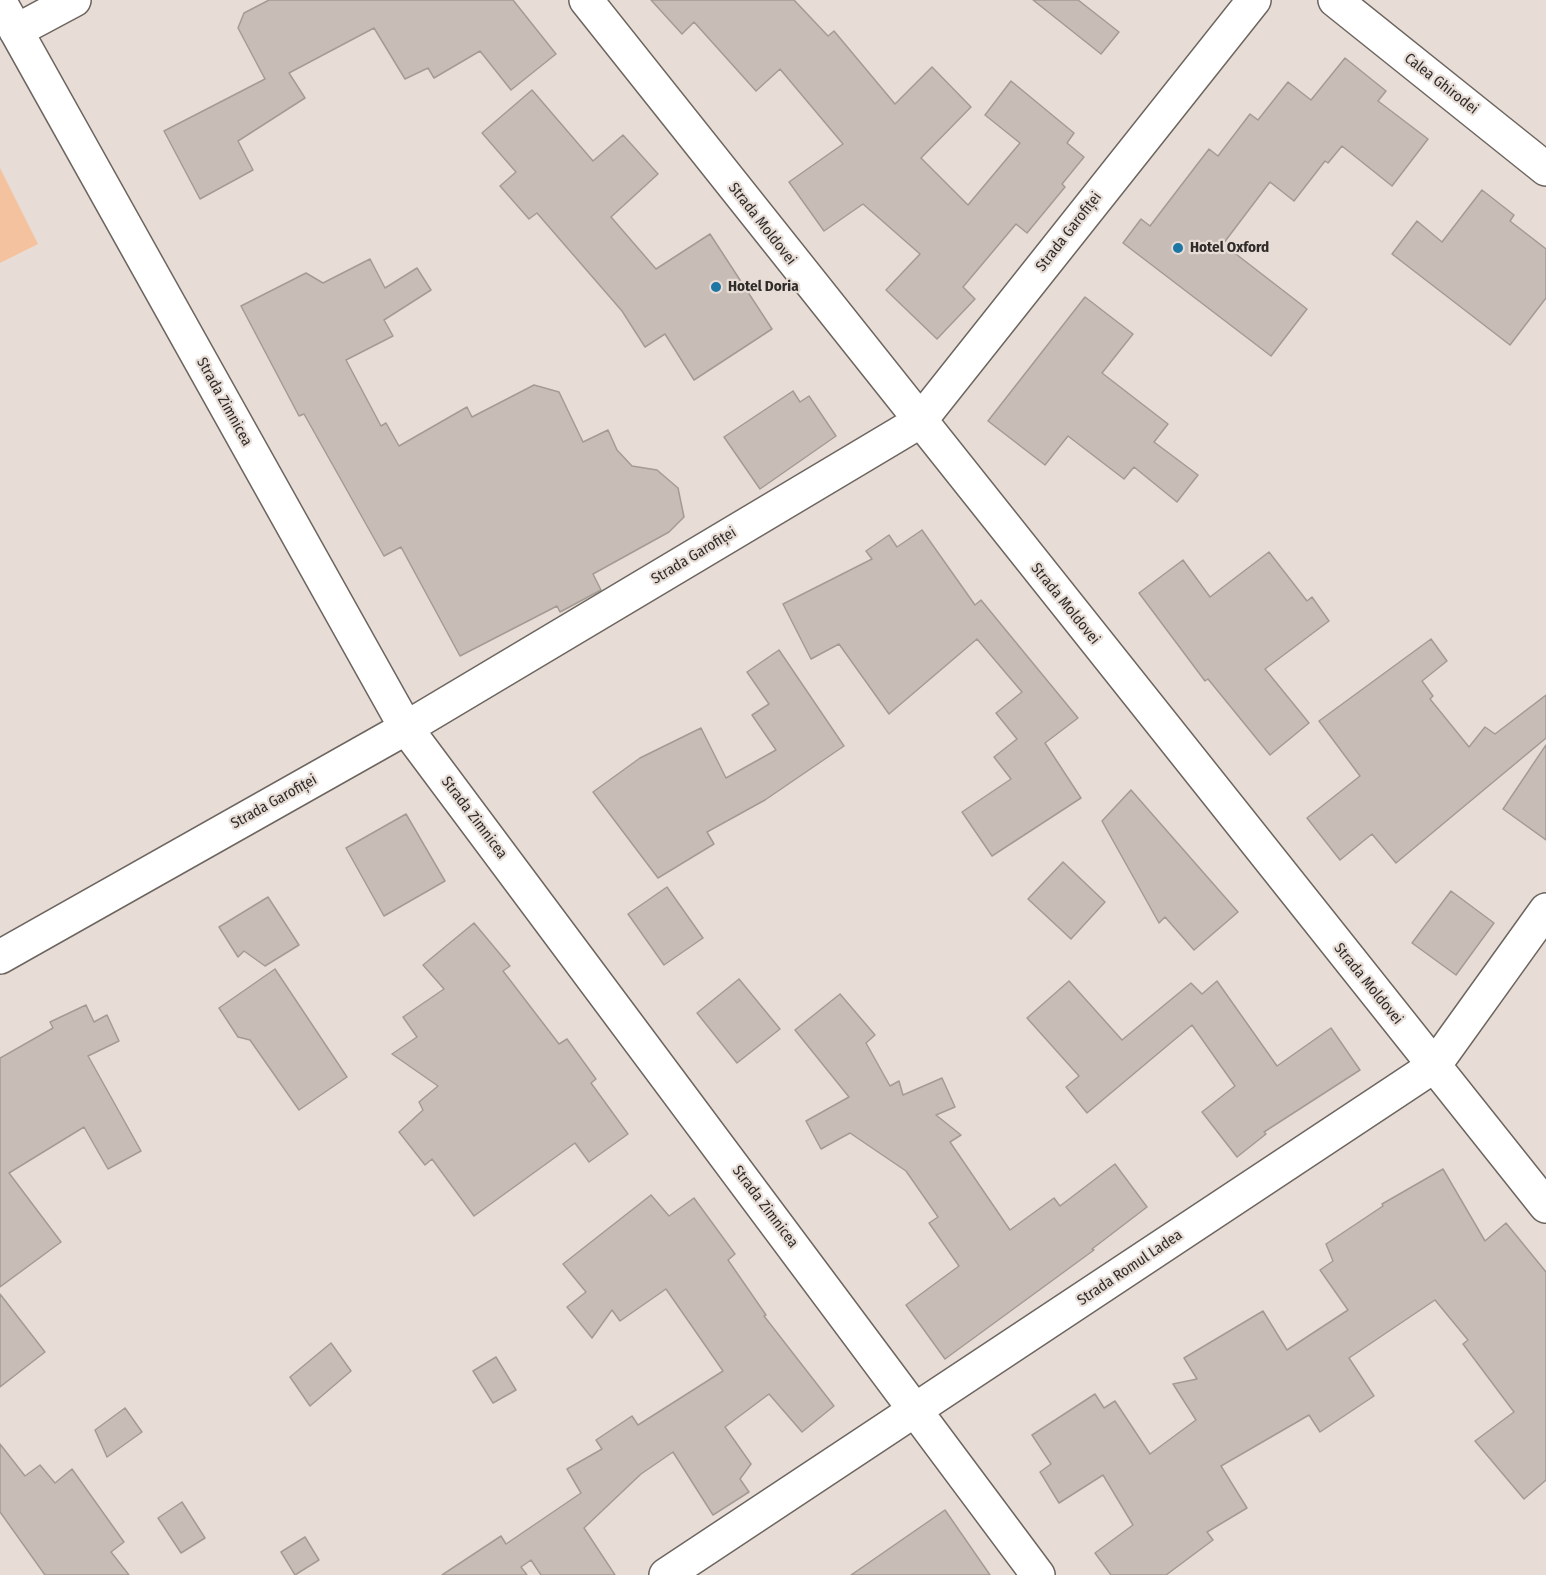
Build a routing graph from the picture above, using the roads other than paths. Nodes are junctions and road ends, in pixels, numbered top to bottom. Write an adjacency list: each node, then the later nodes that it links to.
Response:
1 (74, 0): 6 (street)
2 (586, 0): 8 (street, Strada Moldovei)
3 (1254, 0): 8 (street, Strada Garofiței)
4 (1335, 0): 7 (street, Calea Ghirodei)
5 (0, 2): 6 (street, Strada Zimnicea)
6 (16, 31): 9 (street, Strada Zimnicea)
7 (1546, 169)
8 (919, 422): 9 (street, Strada Garofiței); 12 (street, Strada Moldovei)
9 (406, 728): 11 (street, Strada Garofiței); 14 (street, Strada Zimnicea)
10 (1546, 910): 12 (street, Strada Romul Ladea)
11 (0, 957)
12 (1434, 1066): 13 (street, Strada Moldovei); 14 (street, Strada Romul Ladea)
13 (1546, 1206)
14 (917, 1410): 15 (street, Strada Romul Ladea); 16 (street, Strada Zimnicea)
15 (666, 1575)
16 (1038, 1575)

